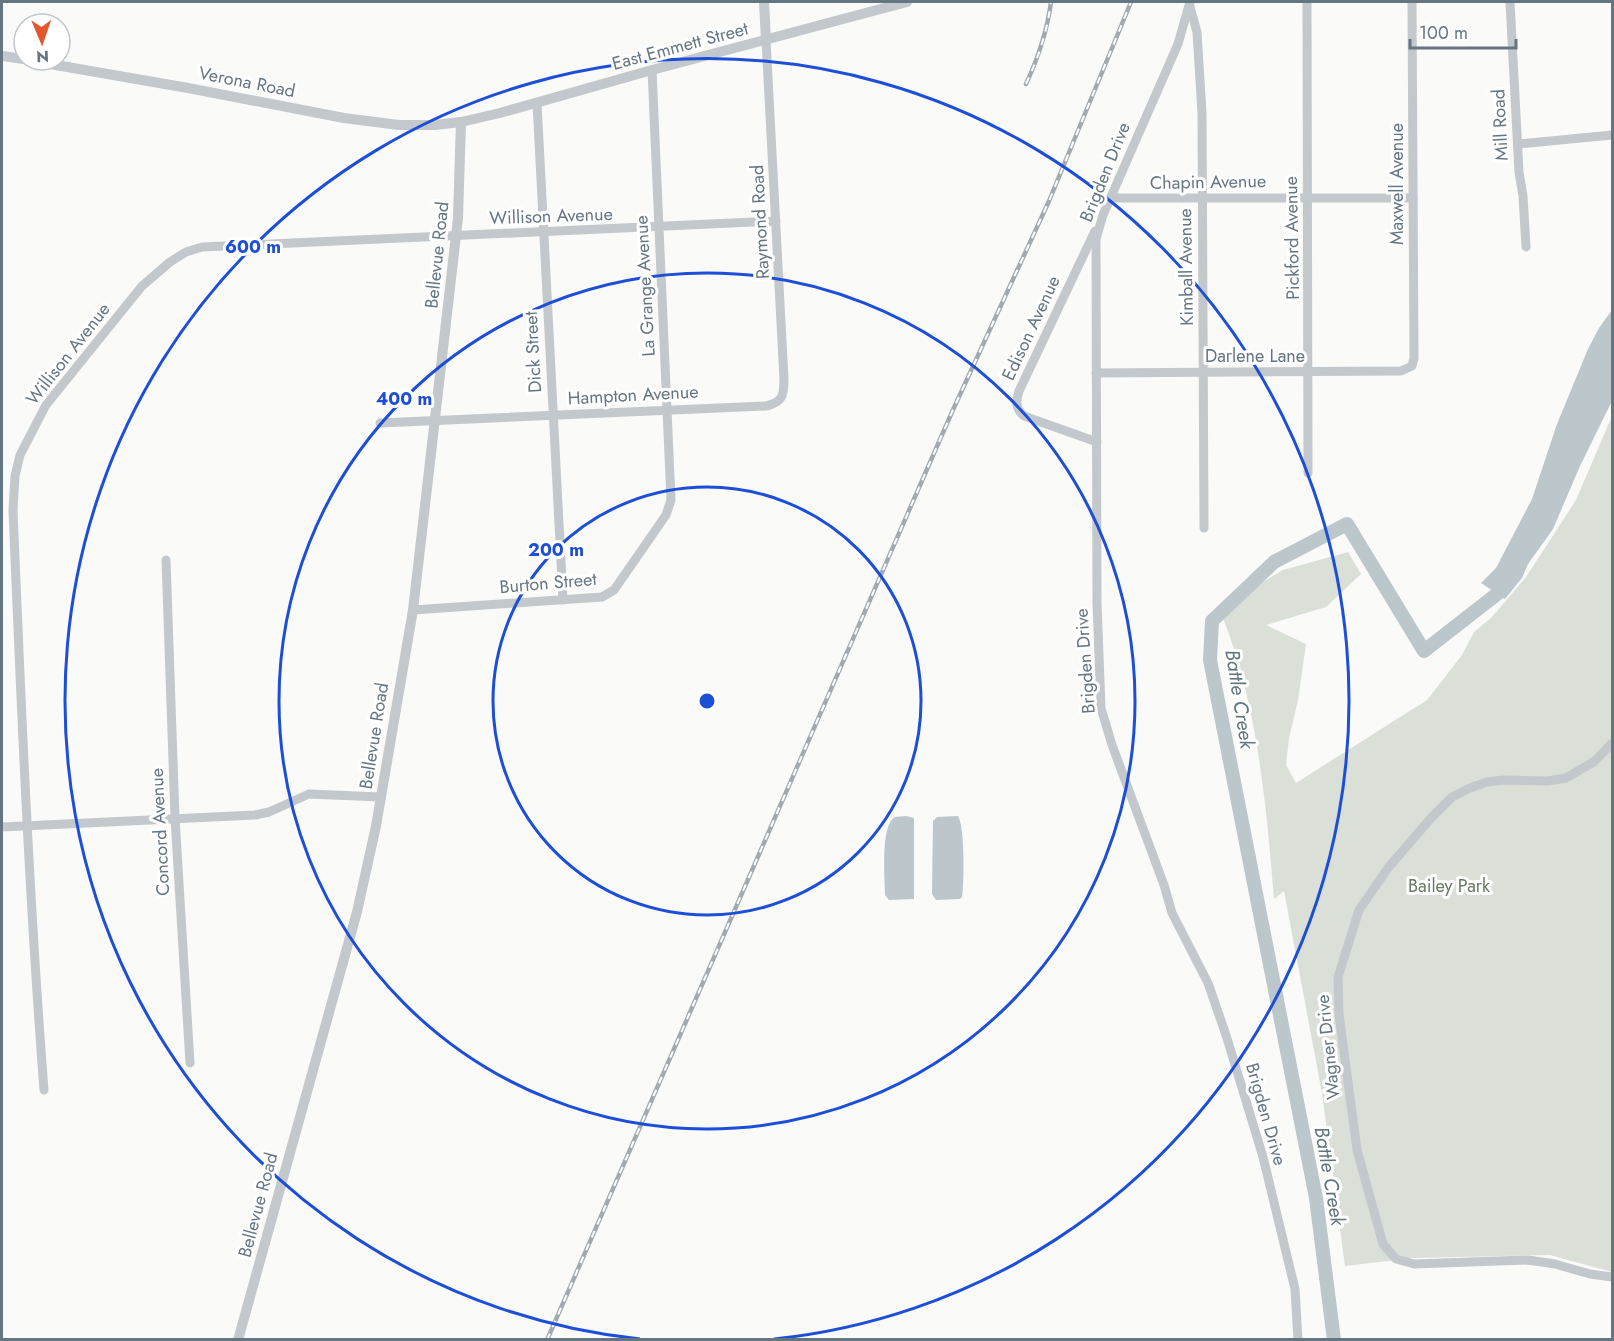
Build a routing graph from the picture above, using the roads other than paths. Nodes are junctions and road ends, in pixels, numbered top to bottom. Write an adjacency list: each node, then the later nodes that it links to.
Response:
1 (764, 2): 7 (street)
2 (907, 2): 7 (street, East Emmett Street)
3 (1307, 2): 14 (street, Pickford Avenue)
4 (1412, 2): 16 (street, Maxwell Avenue)
5 (1510, 2): 13 (street, Mill Road)
6 (1190, 4): 15 (street, Brigden Drive); 17 (street, Kimball Avenue)
7 (766, 40): 9 (street, East Emmett Street); 19 (street, Raymond Road)
8 (72, 68): 11 (street, Verona Road)
9 (652, 70): 10 (street, East Emmett Street); 20 (street, La Grange Avenue)
10 (537, 103): 11 (street, East Emmett Street); 21 (street, Dick Street)
11 (461, 122): 22 (street, Bellevue Road)
12 (1612, 135): 13 (street)
13 (1518, 144): 23 (street, Mill Road)
14 (1308, 197): 16 (street, Chapin Avenue); 17 (street, Chapin Avenue); 25 (street, Pickford Avenue)
15 (1110, 198): 17 (street, Chapin Avenue); 18 (street, Brigden Drive)
16 (1413, 198): 24 (street, Maxwell Avenue)
17 (1202, 200): 27 (street, Kimball Avenue)
18 (1103, 215): 26 (street, Brigden Drive); 33 (street, Edison Avenue)
19 (776, 221): 20 (street, Willison Avenue); 28 (street, Raymond Road)
20 (659, 227): 21 (street, Willison Avenue); 29 (street, La Grange Avenue)
21 (543, 232): 22 (street, Willison Avenue); 30 (street, Dick Street)
22 (455, 236): 31 (street, Bellevue Road); 43 (street, Willison Avenue)
23 (1526, 247)
24 (1412, 366): 25 (street, Darlene Lane)
25 (1309, 372): 27 (street, Darlene Lane); 34 (street, Pickford Avenue)
26 (1096, 373): 27 (street, Darlene Lane); 33 (street, Brigden Drive)
27 (1203, 373): 36 (street, Kimball Avenue)
28 (779, 401): 29 (street, Hampton Avenue)
29 (668, 410): 30 (street, Hampton Avenue); 35 (street, La Grange Avenue)
30 (553, 415): 31 (street, Hampton Avenue); 38 (street, Dick Street)
31 (435, 420): 32 (street, Hampton Avenue); 39 (street, Bellevue Road)
32 (380, 423)
33 (1097, 442): 49 (street, Brigden Drive)
34 (1308, 474)
35 (671, 500): 38 (street, Burton Street)
36 (1204, 528)
37 (166, 560): 42 (street, Concord Avenue)
38 (563, 600): 39 (street, Burton Street)
39 (413, 610): 41 (street, Bellevue Road)
40 (1612, 742): 47 (street, Wagner Drive)
41 (380, 797): 42 (street); 48 (street, Bellevue Road)
42 (175, 818): 43 (street); 45 (street, Concord Avenue)
43 (27, 826): 44 (street); 46 (street, Willison Avenue)
44 (2, 827)
45 (190, 1062)
46 (44, 1090)
47 (1612, 1277)
48 (238, 1340)
49 (1298, 1340)

